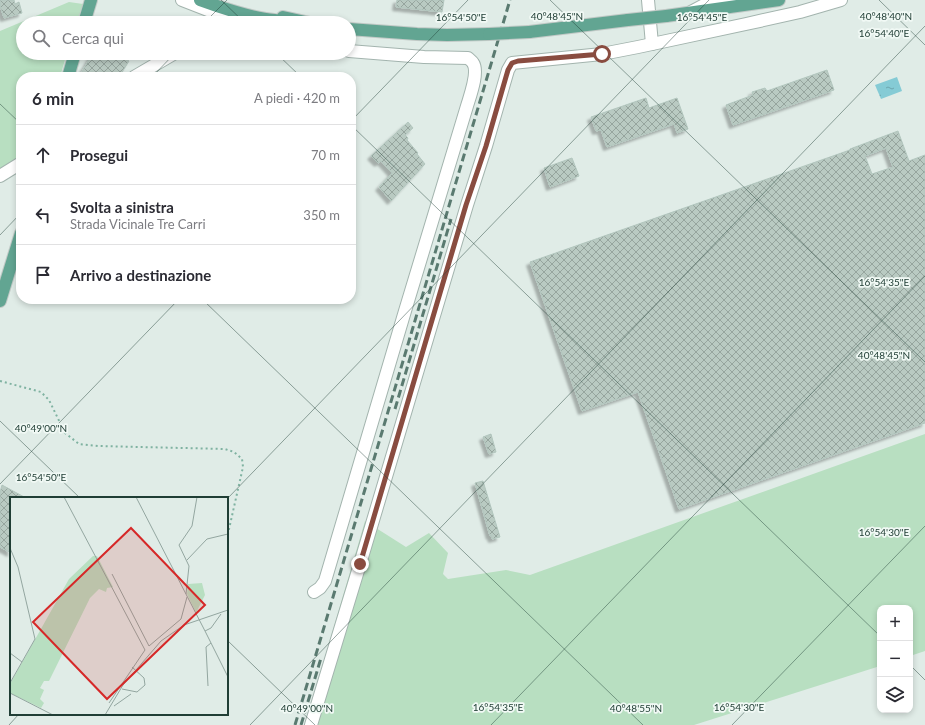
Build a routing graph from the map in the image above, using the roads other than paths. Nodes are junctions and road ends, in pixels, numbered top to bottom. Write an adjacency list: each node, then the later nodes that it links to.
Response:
1 (92, 0): 10 (main road)
2 (182, 0): 11 (street)
3 (200, 0): 12 (main road)
4 (226, 0): 13 (main road)
5 (648, 0): 15 (street)
6 (732, 0): 9 (street)
7 (779, 0): 9 (main road)
8 (841, 0): 15 (street)
9 (690, 13): 14 (main road, bridge)
10 (86, 16)
11 (223, 16)
12 (254, 16)
13 (280, 16)
14 (356, 30)
15 (652, 44): 26 (street)
16 (356, 52): 25 (street)
17 (74, 60): 19 (main road)
18 (163, 60): 20 (street)
19 (70, 72)
20 (143, 72)
21 (16, 165): 22 (street)
22 (0, 176)
23 (16, 249): 24 (main road)
24 (0, 301)
25 (314, 592)
26 (311, 725)

